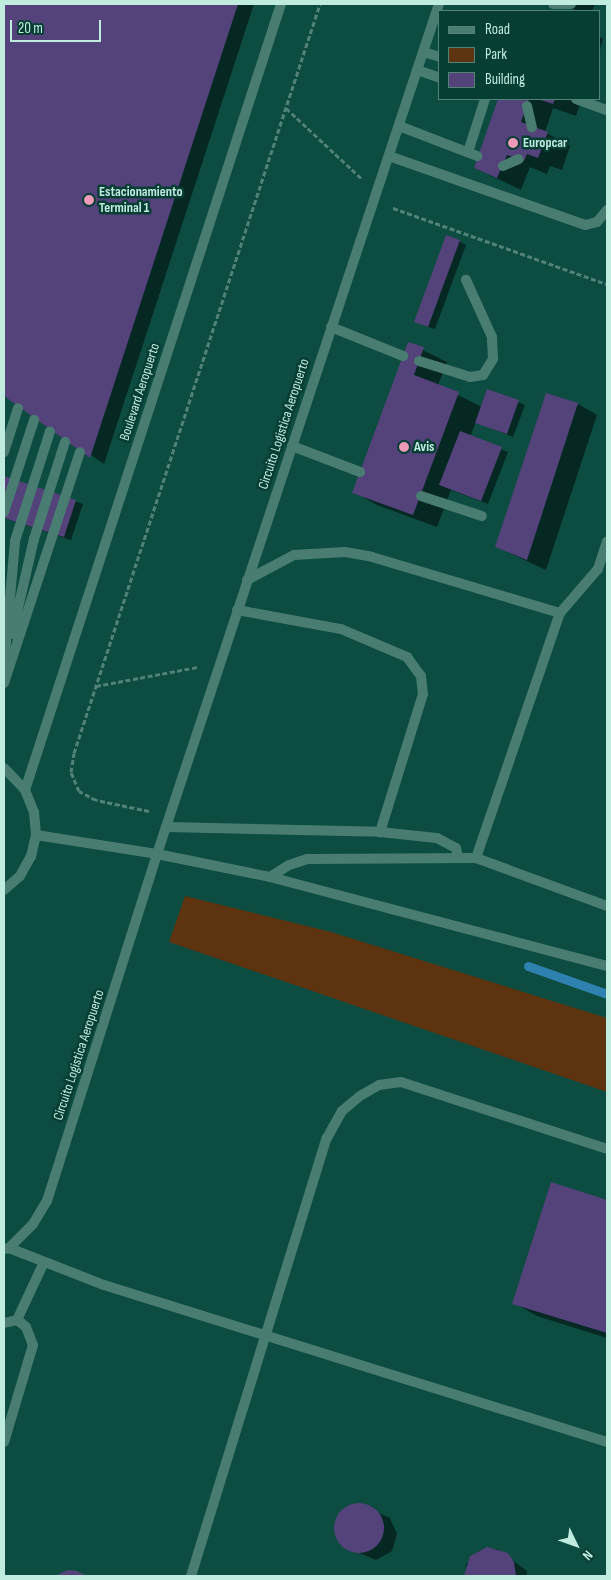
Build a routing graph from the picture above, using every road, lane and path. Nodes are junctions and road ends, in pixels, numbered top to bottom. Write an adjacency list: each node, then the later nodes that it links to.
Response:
1 (281, 4): 50 (street, Boulevard Aeropuerto)
2 (320, 4): 13 (path)
3 (439, 4): 6 (street, Circuito Logistica Aeropuerto)
4 (553, 4): 5 (street)
5 (571, 4)
6 (423, 52): 7 (street); 8 (street, Circuito Logistica Aeropuerto)
7 (438, 56)
8 (417, 70): 9 (street); 15 (street, Circuito Logistica Aeropuerto)
9 (438, 77)
10 (485, 100): 15 (street)
11 (579, 100): 14 (street)
12 (526, 106): 16 (street)
13 (286, 108): 20 (path); 46 (path)
14 (607, 110)
15 (399, 126): 17 (street, Circuito Logistica Aeropuerto)
16 (532, 127)
17 (389, 156): 21 (street); 23 (street, Circuito Logistica Aeropuerto)
18 (519, 159): 19 (street)
19 (503, 166)
20 (365, 182)
21 (607, 210)
22 (466, 280): 25 (street)
23 (332, 327): 24 (street); 30 (street, Circuito Logistica Aeropuerto)
24 (403, 356)
25 (419, 361)
26 (18, 408): 31 (street)
27 (34, 420): 35 (street)
28 (50, 431): 42 (street)
29 (65, 442): 44 (street)
30 (292, 446): 33 (street); 39 (street, Circuito Logistica Aeropuerto)
31 (4, 452)
32 (80, 452): 45 (street)
33 (360, 472)
34 (421, 496): 36 (street)
35 (4, 512)
36 (482, 516)
37 (607, 541): 38 (street)
38 (603, 571): 41 (street)
39 (247, 580): 40 (street, Circuito Logistica Aeropuerto); 41 (street)
40 (237, 610): 52 (street, Circuito Logistica Aeropuerto); 53 (street)
41 (560, 614): 57 (street)
42 (4, 665)
43 (206, 665): 46 (path)
44 (4, 670)
45 (4, 683)
46 (96, 686): 51 (path)
47 (4, 764): 49 (street)
48 (4, 768): 49 (street)
49 (14, 776): 50 (street)
50 (25, 790): 54 (street)
51 (158, 813)
52 (166, 827): 53 (street); 55 (street, Circuito Logistica Aeropuerto)
53 (380, 832): 56 (street)
54 (36, 835): 55 (street); 59 (street)
55 (157, 854): 58 (street); 63 (street, Circuito Logistica Aeropuerto)
56 (458, 857): 57 (street); 58 (street)
57 (476, 858): 60 (street)
58 (270, 877): 61 (street)
59 (4, 890)
60 (607, 906)
61 (607, 966)
62 (607, 1148): 67 (street)
63 (6, 1249): 64 (street)
64 (44, 1262): 65 (street); 67 (street)
65 (17, 1320): 66 (street); 68 (street)
66 (4, 1323)
67 (266, 1336): 69 (street); 70 (street)
68 (4, 1442)
69 (607, 1442)
70 (191, 1576)

